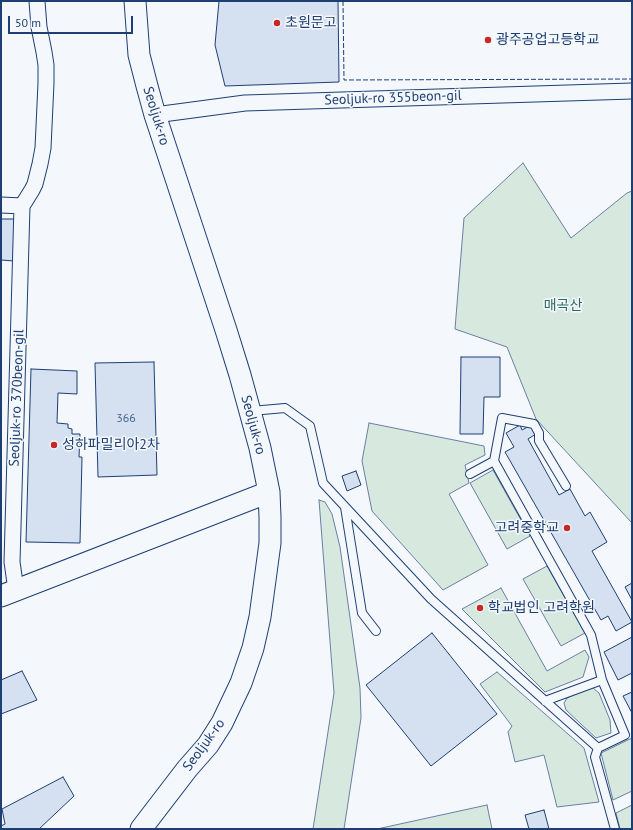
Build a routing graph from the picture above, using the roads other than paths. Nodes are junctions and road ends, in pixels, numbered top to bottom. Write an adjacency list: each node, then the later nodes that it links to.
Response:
1 (37, 1): 6 (street)
2 (135, 1): 4 (main road, Seoljuk-ro)
3 (632, 91): 4 (street, Seoljuk-ro 355beon-gil)
4 (155, 115): 7 (main road, Seoljuk-ro)
5 (1, 205): 6 (street)
6 (22, 206): 13 (street, Seoljuk-ro 370beon-gil)
7 (250, 411): 11 (main road, Seoljuk-ro); 12 (lane)
8 (494, 461): 9 (lane); 10 (lane); 15 (lane)
9 (470, 474)
10 (566, 486)
11 (269, 492): 13 (main road, Seoljuk-ro 370beon-gil); 18 (main road, Seoljuk-ro)
12 (345, 507): 14 (lane); 16 (lane)
13 (8, 593)
14 (376, 631)
15 (602, 680): 16 (lane); 17 (lane)
16 (545, 701): 17 (lane)
17 (598, 748): 19 (lane)
18 (141, 829)
19 (615, 829)

